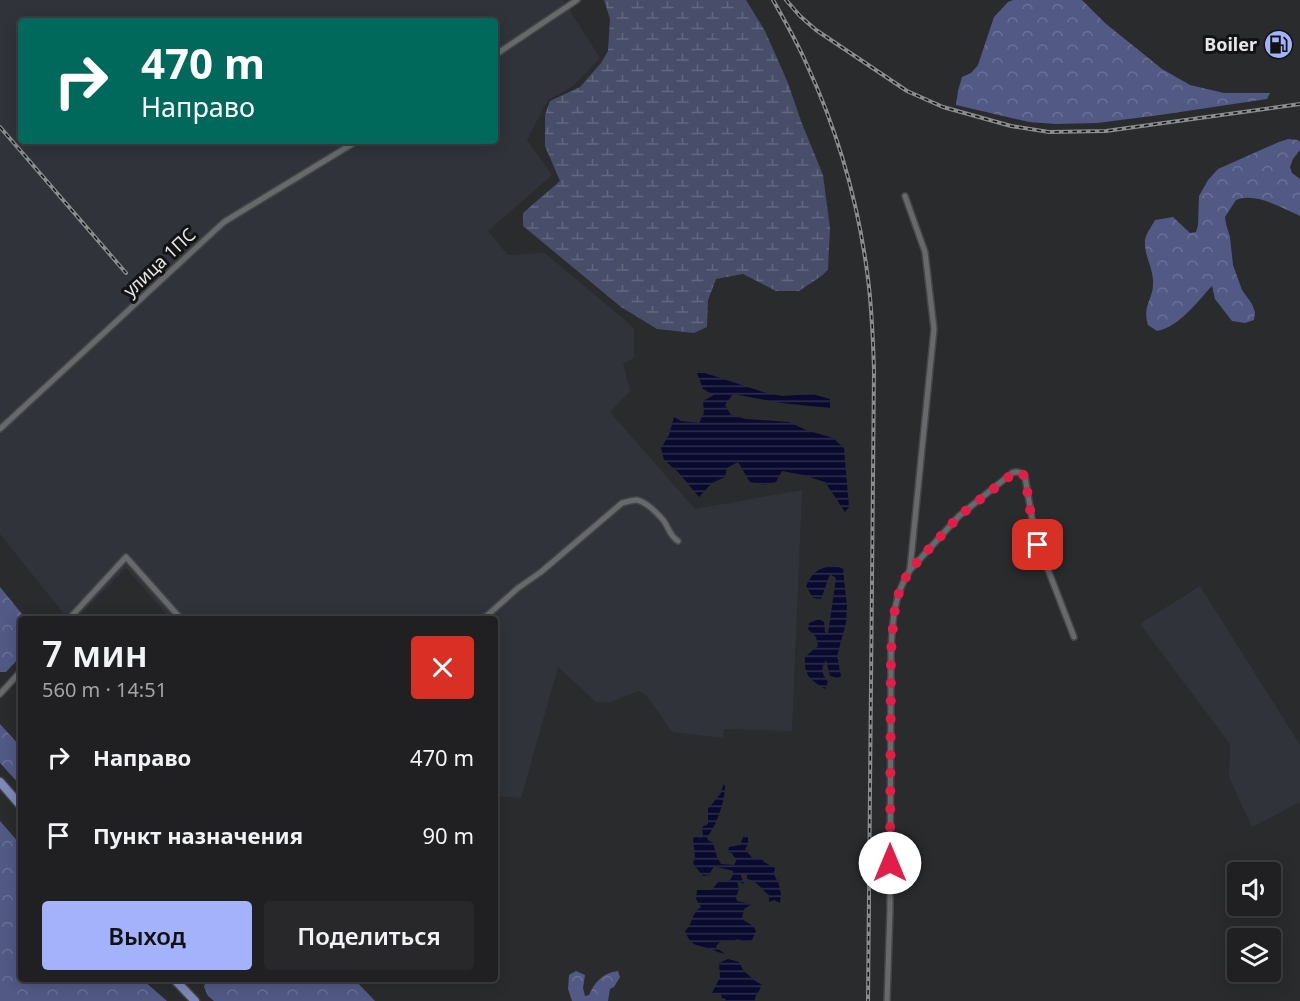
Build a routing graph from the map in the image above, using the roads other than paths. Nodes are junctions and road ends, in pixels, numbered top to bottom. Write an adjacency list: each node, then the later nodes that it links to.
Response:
1 (577, 0): 2 (street)
2 (498, 53)
3 (352, 144): 5 (street, улица 1ПС)
4 (905, 196): 7 (street)
5 (0, 429)
6 (678, 542): 10 (street)
7 (910, 570): 11 (street); 18 (street)
8 (72, 616): 9 (street)
9 (179, 616)
10 (486, 616)
11 (1074, 637)
12 (18, 674): 13 (street)
13 (0, 694)
14 (0, 782): 15 (main road)
15 (18, 803)
16 (177, 982): 17 (main road)
17 (195, 1001)
18 (887, 1001)

